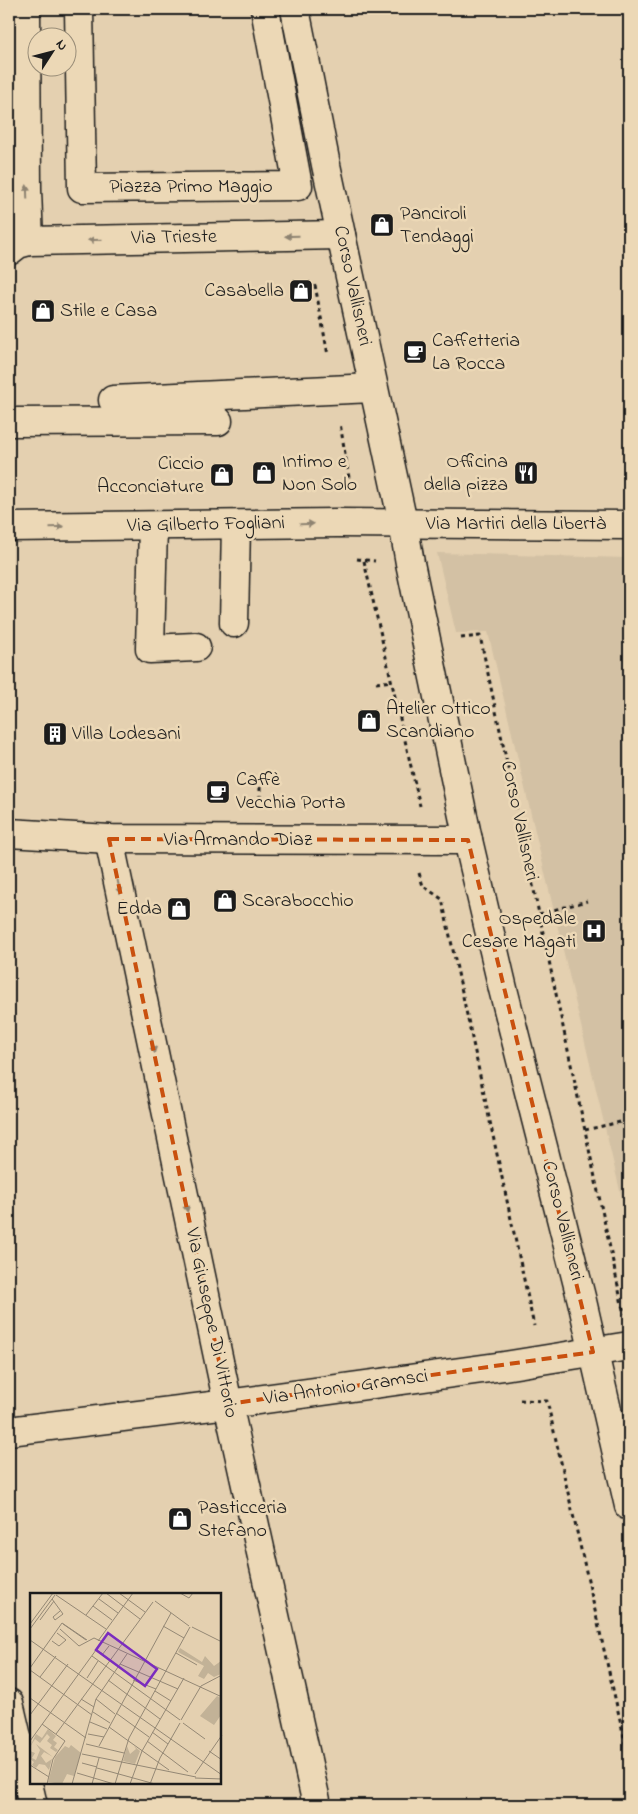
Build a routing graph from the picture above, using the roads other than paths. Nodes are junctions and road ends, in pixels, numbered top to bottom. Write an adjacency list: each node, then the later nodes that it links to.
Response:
1 (26, 9): 6 (street, one-way to 1)
2 (79, 9): 3 (street, Piazza Primo Maggio)
3 (265, 9)
4 (295, 9): 5 (street, Corso Vallisneri)
5 (341, 235): 6 (street, Via Trieste, one-way to 6); 7 (street, Corso Vallisneri)
6 (16, 248)
7 (373, 388): 8 (street); 11 (street, Corso Vallisneri)
8 (113, 400)
9 (9, 422): 10 (street)
10 (218, 422)
11 (403, 523): 12 (street, Via Gilberto Fogliani, one-way to 11); 13 (street, Via Martiri della Libertà); 20 (street, Corso Vallisneri)
12 (236, 525): 14 (street, Via Gilberto Fogliani); 16 (street)
13 (629, 525)
14 (153, 526): 15 (street, Via Gilberto Fogliani, one-way to 14); 17 (street)
15 (9, 527)
16 (234, 623)
17 (196, 648)
18 (9, 833): 19 (street, Via Armando Diaz)
19 (109, 839): 20 (street, Via Armando Diaz); 23 (street, Via Giuseppe Di Vittorio, one-way to 23)
20 (468, 840): 22 (street, Corso Vallisneri)
21 (628, 1335): 22 (street, Via Antonio Gramsci)
22 (593, 1352): 23 (street, Via Antonio Gramsci); 25 (street, Corso Vallisneri)
23 (228, 1404): 24 (street, Via Antonio Gramsci); 28 (street, Via Giuseppe Di Vittorio)
24 (9, 1431)
25 (629, 1506)
26 (9, 1703): 27 (street)
27 (33, 1805)
28 (317, 1805)

